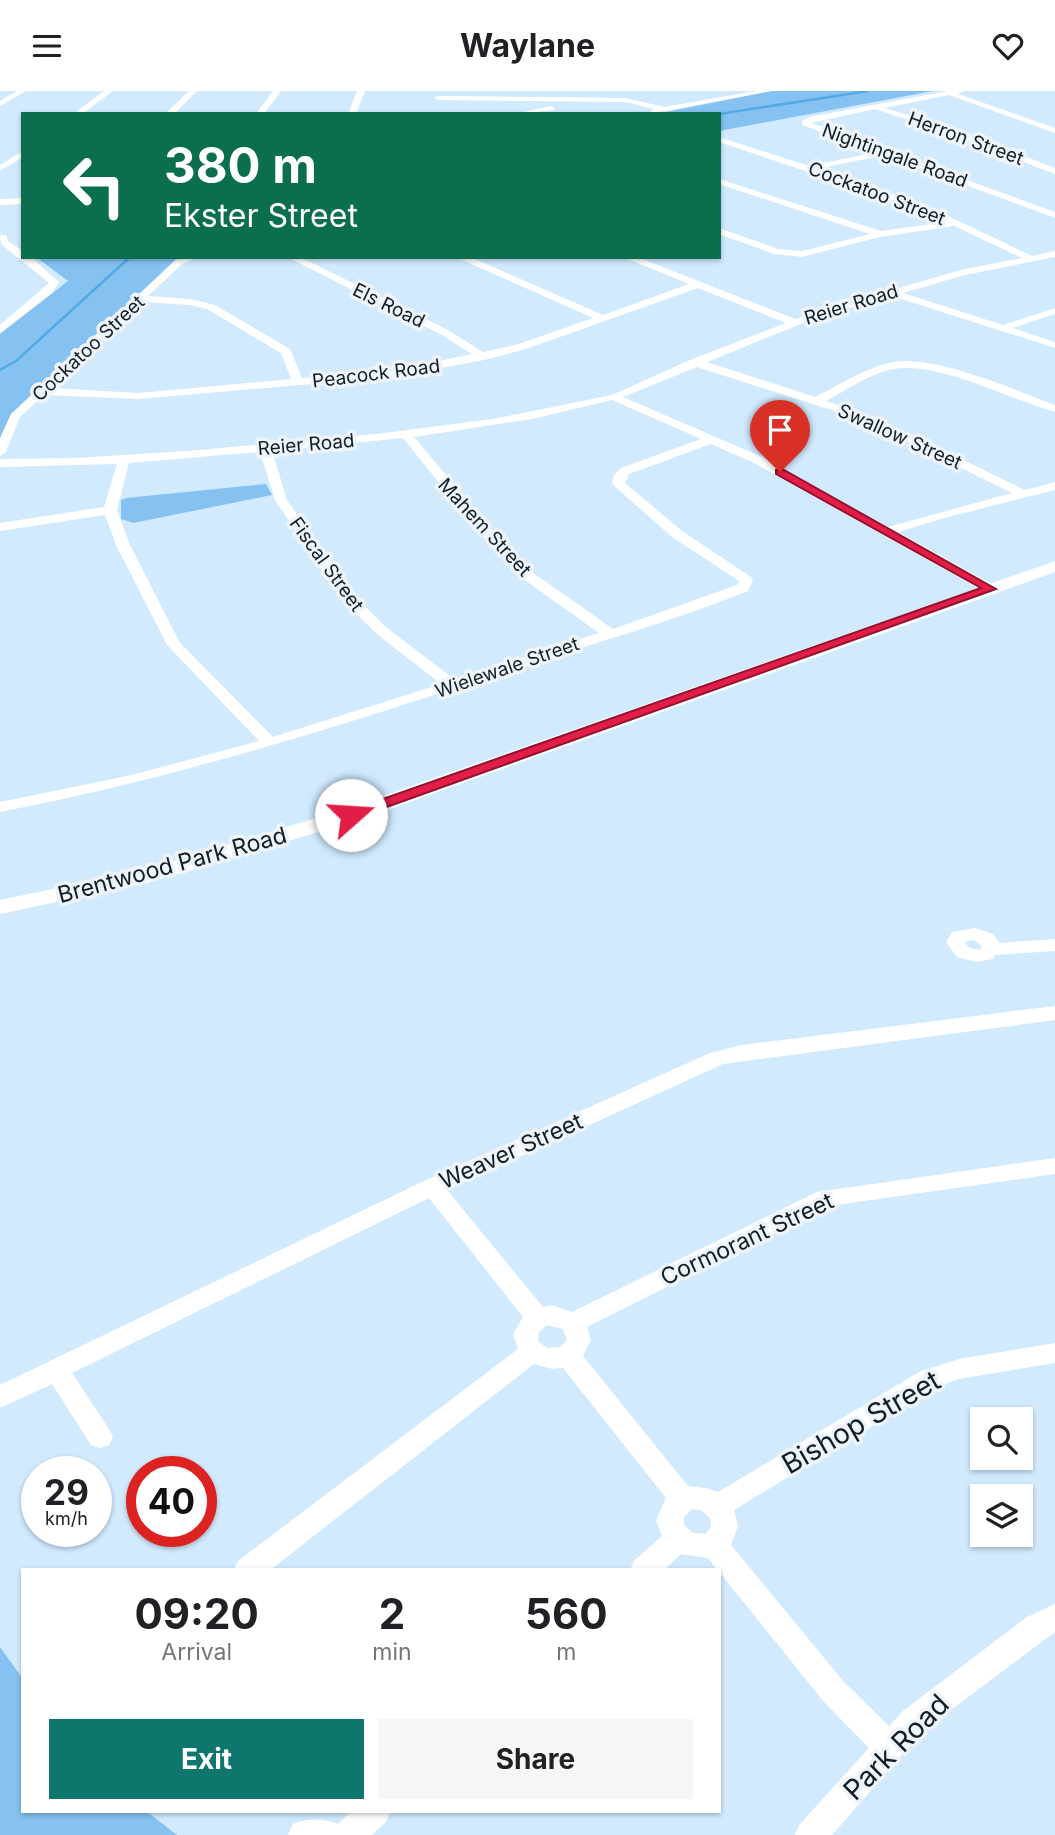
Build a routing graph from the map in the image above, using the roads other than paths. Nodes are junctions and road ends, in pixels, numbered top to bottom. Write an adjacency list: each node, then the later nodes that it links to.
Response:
1 (0, 91): 8 (street)
2 (108, 91): 17 (street)
3 (193, 91): 18 (street)
4 (277, 91): 19 (street)
5 (361, 91): 20 (street)
6 (768, 91): 15 (street)
7 (960, 91): 9 (street, Nightingale Road)
8 (21, 92): 12 (street)
9 (950, 93): 14 (street, Nightingale Road); 22 (street)
10 (437, 98): 11 (street)
11 (566, 102): 13 (street); 15 (street); 16 (street)
12 (0, 104)
13 (589, 104)
14 (876, 107): 24 (street, Nightingale Road); 28 (street, Herron Street)
15 (664, 109): 21 (street)
16 (523, 110)
17 (80, 112)
18 (171, 112)
19 (261, 112)
20 (353, 112)
21 (649, 112)
22 (1055, 131)
23 (721, 140): 26 (street, Cockatoo Street)
24 (891, 152): 26 (street); 33 (street, Nightingale Road)
25 (21, 154): 27 (street)
26 (810, 168): 35 (street, Cockatoo Street)
27 (0, 169)
28 (1055, 171)
29 (721, 182): 37 (street)
30 (21, 201): 31 (street)
31 (0, 202)
32 (1055, 208): 33 (street)
33 (1044, 210): 34 (street, Nightingale Road)
34 (1055, 215)
35 (955, 223): 37 (street); 42 (street, Cockatoo Street)
36 (721, 232): 37 (street)
37 (880, 234)
38 (18, 235): 39 (street)
39 (1, 237): 41 (street)
40 (1055, 254): 42 (street, Reier Road)
41 (21, 255)
42 (1030, 258): 49 (street, Reier Road)
43 (26, 259): 55 (street)
44 (186, 259): 50 (street, Cockatoo Street)
45 (296, 259): 57 (street, Els Road)
46 (466, 259): 52 (street)
47 (633, 259): 48 (street)
48 (697, 285): 52 (street, Peacock Road); 53 (street)
49 (891, 292): 53 (street, Reier Road); 54 (street)
50 (140, 299): 59 (street); 60 (street, Cockatoo Street)
51 (1055, 311): 54 (street)
52 (604, 319): 57 (street, Peacock Road)
53 (793, 322): 58 (street, Reier Road)
54 (1003, 328): 56 (street)
55 (0, 330)
56 (1055, 345)
57 (484, 357): 59 (street, Peacock Road)
58 (694, 362): 61 (street, Reier Road); 62 (street, Swallow Street)
59 (298, 383): 60 (street, Peacock Road)
60 (43, 391): 67 (street, Cockatoo Street)
61 (614, 397): 64 (street, Reier Road); 65 (street)
62 (817, 401): 63 (street); 71 (street, Swallow Street)
63 (1055, 409)
64 (406, 434): 66 (street, Reier Road); 77 (street, Mahem Street)
65 (713, 439): 74 (street); 77 (street, Wielewale Street)
66 (265, 448): 68 (street, Reier Road); 78 (street, Fiscal Street)
67 (0, 452)
68 (124, 460): 69 (street, Reier Road); 72 (street)
69 (0, 462)
70 (1055, 486): 71 (street)
71 (1022, 493): 74 (street)
72 (110, 510): 73 (street); 79 (street)
73 (0, 527)
74 (889, 531): 76 (street)
75 (1055, 566): 76 (street, Brentwood Park Road)
76 (990, 589): 81 (street, Brentwood Park Road)
77 (609, 633): 78 (street, Wielewale Street)
78 (453, 685): 79 (street, Wielewale Street)
79 (270, 743): 80 (street, Wielewale Street)
80 (0, 807)
81 (0, 907)
82 (1055, 945): 83 (street)
83 (992, 949)
84 (1055, 1013): 86 (street, Weaver Street)
85 (1055, 1166): 88 (street, Cormorant Street)
86 (432, 1187): 87 (street); 92 (street, Weaver Street)
87 (538, 1318): 88 (street); 89 (street)
88 (573, 1323): 91 (street)
89 (532, 1352): 91 (street); 99 (street)
90 (1055, 1353): 96 (street, Bishop Street)
91 (568, 1356): 95 (street)
92 (57, 1371): 93 (street, Weaver Street); 94 (street)
93 (0, 1397)
94 (100, 1437)
95 (683, 1500): 96 (street); 97 (street)
96 (718, 1506): 98 (street)
97 (678, 1539): 98 (street); 100 (street)
98 (713, 1544): 102 (street)
99 (251, 1568)
100 (646, 1568)
101 (1055, 1617): 102 (street, Park Road)
102 (889, 1747): 107 (street, Park Road)
103 (373, 1813): 106 (street)
104 (304, 1835): 105 (street)
105 (327, 1835)
106 (349, 1835)
107 (811, 1835)

